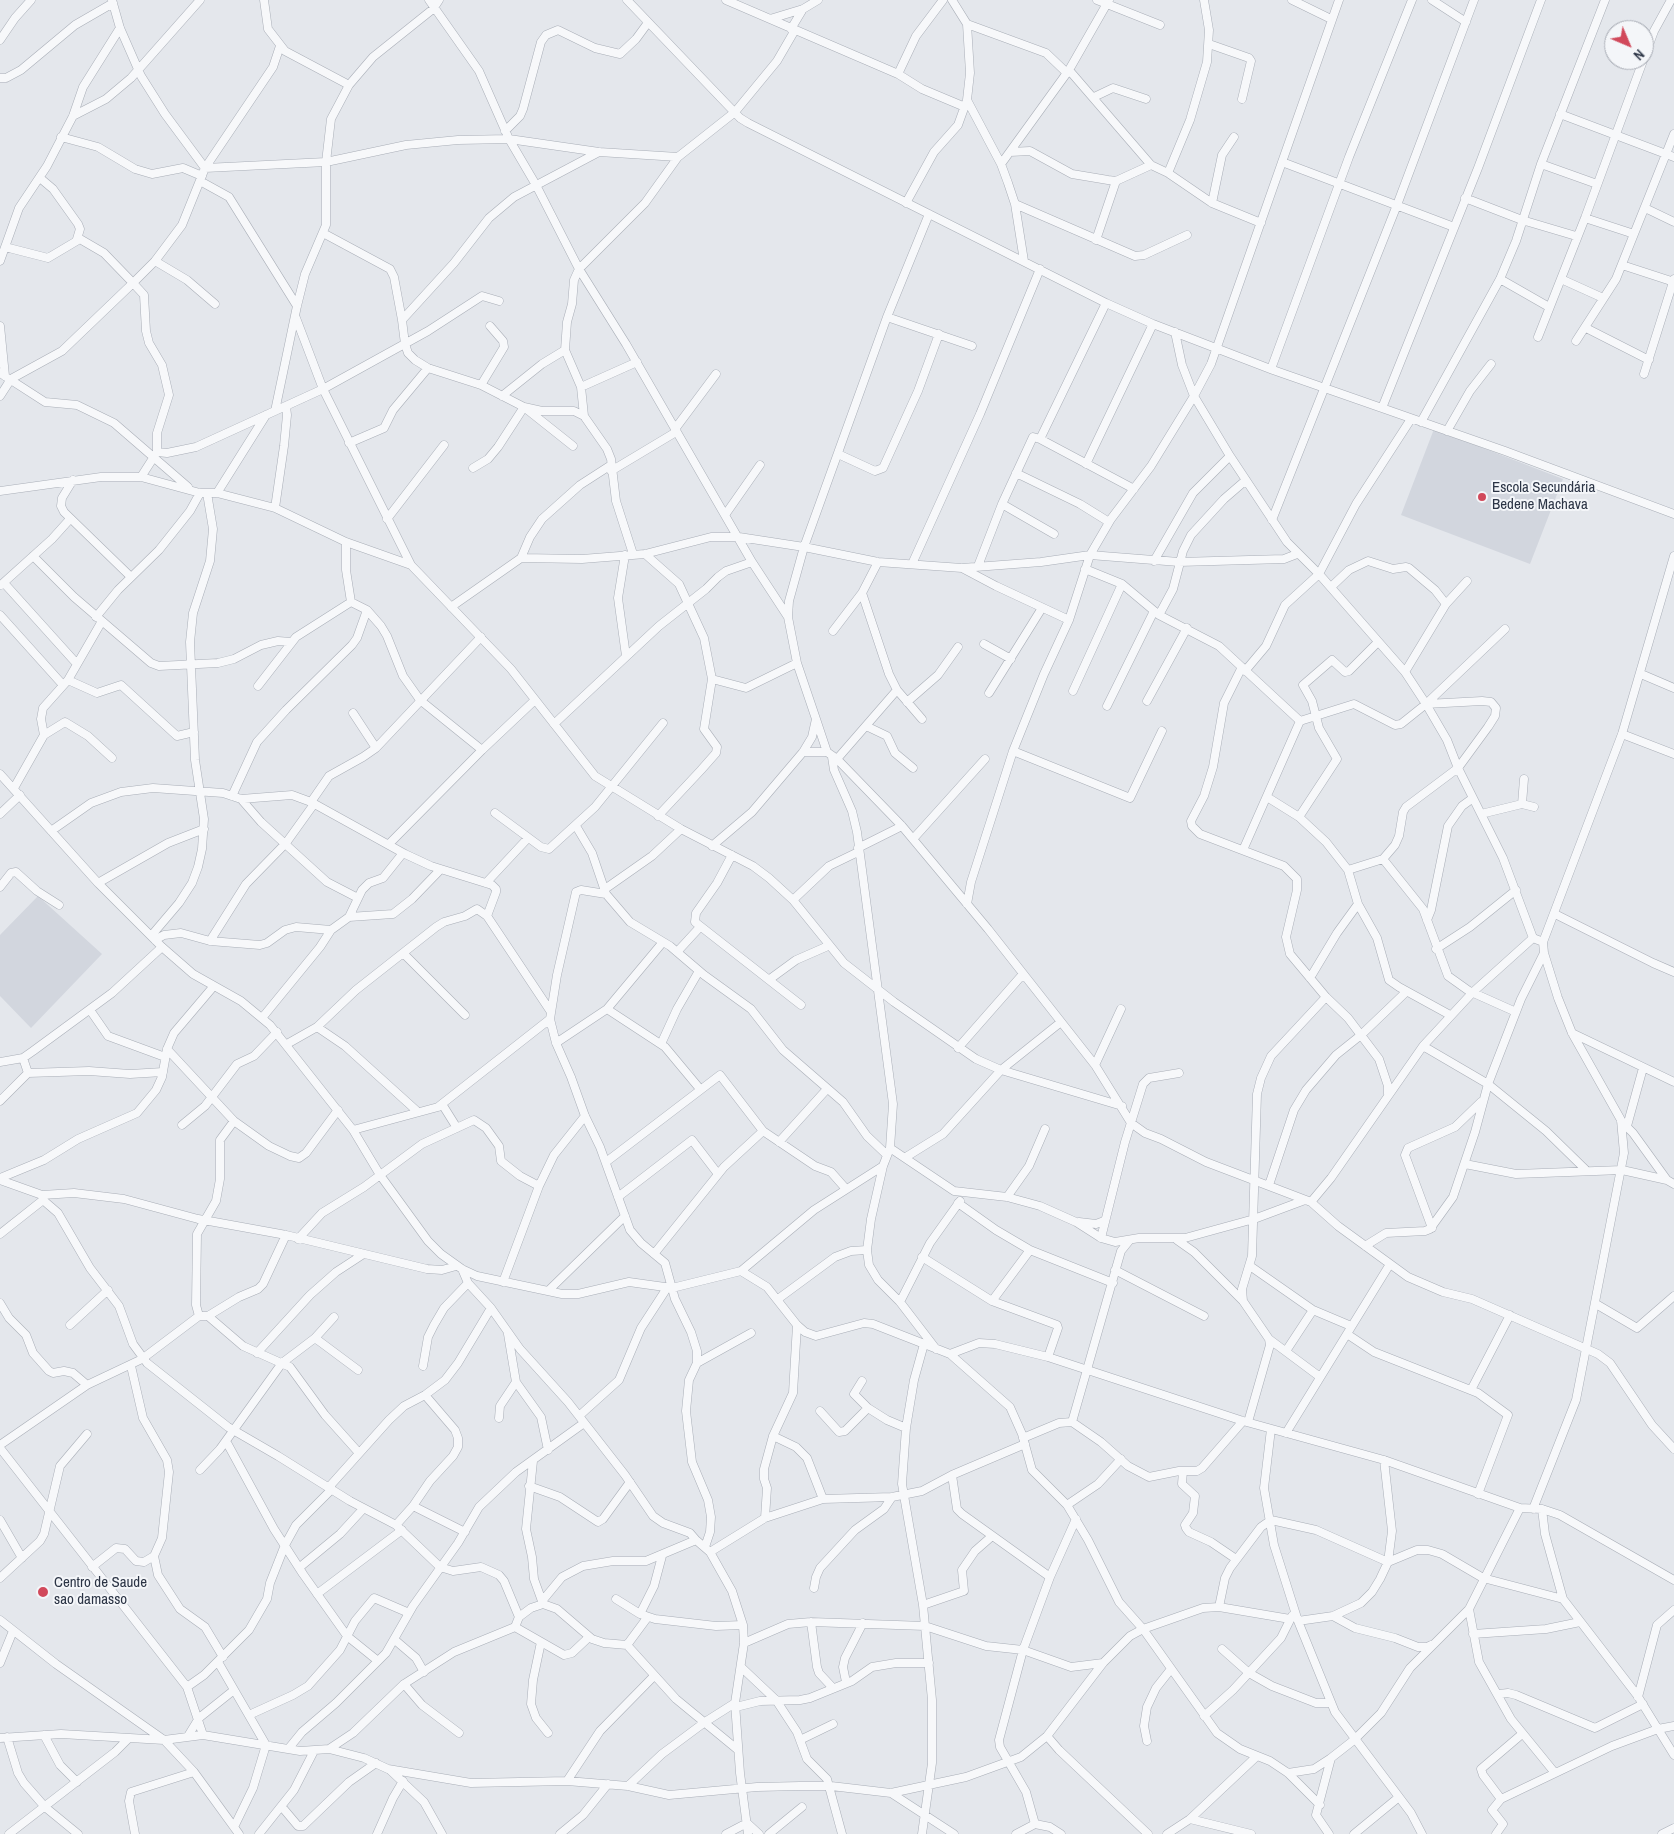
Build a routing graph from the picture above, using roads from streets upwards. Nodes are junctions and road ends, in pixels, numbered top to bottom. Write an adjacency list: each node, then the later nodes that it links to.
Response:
1 (31, 0): 33 (street)
2 (200, 0): 36 (street)
3 (264, 0): 35 (street)
4 (428, 0): 23 (street)
5 (439, 0): 23 (street)
6 (627, 0): 28 (street)
7 (726, 0): 25 (street)
8 (818, 0): 24 (street)
9 (943, 0): 38 (street)
10 (952, 0): 29 (street)
11 (1097, 0): 22 (street)
12 (1204, 0): 34 (street)
13 (1292, 0): 26 (street)
14 (1339, 0): 26 (street)
15 (1412, 0): 68 (street)
16 (1432, 0): 27 (street)
17 (1474, 0): 27 (street)
18 (1541, 0): 69 (street)
19 (1605, 0): 46 (street)
20 (1671, 0): 50 (street)
21 (112, 1): 31 (street); 39 (street)
22 (1108, 1): 30 (street); 37 (street)
23 (433, 8): 40 (street); 49 (street)
24 (803, 9): 25 (street); 32 (street)
25 (770, 19): 32 (street)
26 (1331, 19): 58 (street)
27 (1466, 22): 73 (street)
28 (647, 24): 45 (street); 49 (street)
29 (967, 24): 37 (street); 44 (street)
30 (1160, 25)
31 (120, 28): 36 (street); 47 (street)
32 (793, 29): 38 (street); 45 (street)
33 (0, 40)
34 (1209, 44): 42 (street); 62 (street)
35 (280, 46): 40 (street); 63 (street)
36 (138, 69): 47 (street); 63 (street)
37 (1068, 71): 41 (street); 54 (street)
38 (898, 74): 44 (street)
39 (0, 78)
40 (349, 85): 57 (street)
41 (1094, 98): 43 (street); 61 (street)
42 (1242, 99)
43 (1146, 100)
44 (966, 103): 59 (street); 70 (street)
45 (735, 112): 56 (street); 70 (street)
46 (1560, 114): 50 (street); 60 (street)
47 (73, 116): 51 (street)
48 (1674, 134): 55 (street)
49 (507, 135): 53 (street); 57 (street); 67 (street)
50 (1616, 135): 55 (street); 66 (street)
51 (61, 137): 63 (street); 64 (street)
52 (1234, 137): 71 (street)
53 (599, 152): 56 (street); 67 (street)
54 (1010, 152): 59 (street); 65 (street)
55 (1670, 156): 74 (street)
56 (678, 157): 92 (street)
57 (326, 162): 63 (street); 81 (street)
58 (1282, 162): 68 (street); 79 (street)
59 (1001, 164): 72 (street)
60 (1541, 164): 66 (street); 77 (street)
61 (1151, 165): 62 (street); 65 (street)
62 (1168, 173): 71 (street)
63 (202, 175): 89 (street); 102 (street)
64 (40, 178): 85 (street); 87 (street)
65 (1116, 181): 86 (street)
66 (1597, 184): 76 (street)
67 (536, 185): 92 (street); 106 (street)
68 (1338, 185): 73 (street); 125 (street)
69 (1465, 198): 77 (street); 80 (street)
70 (906, 203): 75 (street)
71 (1212, 203): 79 (street)
72 (1015, 204): 86 (street); 90 (street)
73 (1397, 205): 80 (street); 131 (street)
74 (1645, 208): 78 (street); 82 (street)
75 (929, 214): 90 (street); 105 (street)
76 (1585, 218): 82 (street); 84 (street)
77 (1522, 220): 84 (street); 94 (street)
78 (1674, 222)
79 (1261, 223): 117 (street)
80 (1454, 227): 138 (street)
81 (323, 234): 102 (street); 106 (street)
82 (1634, 234): 91 (street)
83 (1187, 235): 86 (street)
84 (1576, 236): 95 (street)
85 (77, 239): 87 (street); 97 (street)
86 (1096, 240)
87 (5, 247): 88 (street)
88 (0, 260)
89 (155, 260): 97 (street); 101 (street)
90 (1024, 261): 93 (street)
91 (1622, 265): 96 (street); 98 (street)
92 (579, 268): 119 (street); 122 (street)
93 (1040, 269): 100 (street); 190 (street)
94 (1500, 279): 103 (street); 118 (street)
95 (1561, 279): 98 (street); 103 (street)
96 (1674, 281): 121 (street)
97 (133, 283): 128 (street); 150 (street)
98 (1603, 298): 110 (street)
99 (499, 301): 115 (street)
100 (1106, 303): 107 (street); 146 (street)
101 (215, 304)
102 (297, 306): 104 (street)
103 (1549, 307): 113 (street)
104 (295, 315): 132 (street); 139 (street)
105 (887, 317): 112 (street); 151 (street)
106 (402, 320): 115 (street)
107 (1153, 324): 111 (street); 153 (street)
108 (0, 326): 128 (street)
109 (490, 326): 129 (street)
110 (1586, 328): 114 (street); 121 (street)
111 (1176, 332): 117 (street); 135 (street)
112 (939, 334): 116 (street); 151 (street)
113 (1538, 337)
114 (1576, 341)
115 (405, 344): 124 (street); 132 (street)
116 (972, 346)
117 (1216, 348): 125 (street); 135 (street)
118 (1462, 348): 120 (street); 143 (street)
119 (565, 350): 130 (street); 134 (street)
120 (1470, 352)
121 (1649, 360): 127 (street)
122 (637, 362): 130 (street); 144 (street)
123 (1491, 364): 145 (street)
124 (428, 368): 129 (street); 147 (street)
125 (1271, 369): 131 (street)
126 (716, 374): 144 (street)
127 (1644, 374)
128 (6, 376): 133 (street); 150 (street)
129 (481, 385): 134 (street)
130 (581, 387): 141 (street)
131 (1324, 388): 138 (street); 172 (street)
132 (323, 389): 136 (street); 147 (street)
133 (0, 396)
134 (502, 396): 137 (street)
135 (1194, 396): 152 (street); 161 (street)
136 (286, 406): 139 (street); 167 (street)
137 (524, 407): 141 (street); 149 (street); 155 (street)
138 (1382, 408): 142 (street)
139 (275, 411): 140 (street)
140 (266, 415): 150 (street); 165 (street)
141 (584, 416): 156 (street)
142 (1411, 418): 143 (street); 195 (street)
143 (1421, 422): 145 (street)
144 (675, 430): 156 (street); 169 (street)
145 (1447, 430): 168 (street)
146 (1040, 439): 153 (street); 157 (street)
147 (349, 443): 171 (street)
148 (444, 445): 171 (street)
149 (573, 446)
150 (155, 454): 158 (street); 162 (street)
151 (838, 454): 177 (street)
152 (1230, 456): 160 (street); 186 (street)
153 (1086, 464): 161 (street)
154 (760, 465): 169 (street)
155 (474, 468)
156 (611, 468): 178 (street); 185 (street)
157 (1016, 473): 166 (street); 173 (street)
158 (141, 477): 159 (street); 162 (street)
159 (72, 480): 163 (street); 170 (street)
160 (1246, 480): 172 (street); 189 (street)
161 (1134, 488): 173 (street)
162 (190, 489): 164 (street)
163 (0, 491)
164 (204, 493): 165 (street); 196 (street); 225 (street)
165 (217, 493): 167 (street)
166 (1002, 504): 174 (street); 192 (street)
167 (275, 508): 176 (street)
168 (1674, 514)
169 (725, 515): 175 (street)
170 (70, 519): 183 (street); 196 (street)
171 (387, 519): 191 (street)
172 (1272, 520): 181 (street)
173 (1109, 522): 180 (street)
174 (1054, 534)
175 (739, 538): 177 (street); 179 (street); 187 (street)
176 (346, 542): 191 (street); 202 (street)
177 (804, 547): 188 (street); 210 (street)
178 (634, 554): 179 (street); 182 (street)
179 (645, 554): 203 (street)
180 (1090, 554): 186 (street); 192 (street); 194 (street)
181 (1298, 554): 189 (street); 195 (street)
182 (625, 555): 185 (street); 221 (street)
183 (33, 556): 198 (street); 211 (street)
184 (1674, 556): 228 (street)
185 (521, 558): 205 (street)
186 (1154, 561): 189 (street)
187 (752, 562): 203 (street); 210 (street)
188 (878, 562): 190 (street); 201 (street)
189 (1179, 562): 208 (street)
190 (912, 564): 193 (street)
191 (410, 565): 205 (street)
192 (978, 566): 193 (street)
193 (962, 568): 206 (street)
194 (1085, 569): 199 (street); 212 (street)
195 (1319, 574): 200 (street); 226 (street)
196 (131, 577): 211 (street)
197 (1467, 581): 204 (street)
198 (2, 584): 224 (street)
199 (1122, 584): 208 (street); 234 (street)
200 (1331, 588): 204 (street); 218 (street)
201 (862, 593): 215 (street); 233 (street)
202 (351, 602): 207 (street); 217 (street)
203 (687, 604): 221 (street); 229 (street)
204 (1446, 604): 227 (street)
205 (451, 607): 216 (street)
206 (1042, 608): 212 (street); 222 (street)
207 (367, 610): 236 (street); 269 (street)
208 (1157, 613): 213 (street); 241 (street)
209 (0, 615): 230 (street)
210 (788, 617): 223 (street)
211 (99, 619): 224 (street); 225 (street)
212 (1069, 620): 256 (street)
213 (1187, 628): 226 (street); 238 (street)
214 (1505, 629): 240 (street)
215 (833, 631)
216 (481, 637): 236 (street); 237 (street)
217 (291, 642): 225 (street); 231 (street)
218 (1378, 642): 227 (street); 243 (street)
219 (984, 644): 222 (street)
220 (958, 647): 239 (street)
221 (626, 656): 248 (street)
222 (1010, 659): 235 (street)
223 (797, 663): 229 (street); 244 (street)
224 (77, 664): 230 (street)
225 (192, 664): 251 (street)
226 (1243, 669): 246 (street); 292 (street)
227 (1405, 672): 240 (street)
228 (1641, 674): 232 (street); 252 (street)
229 (712, 679): 279 (street)
230 (65, 683): 251 (street); 253 (street)
231 (258, 686)
232 (1674, 688)
233 (897, 690): 239 (street); 249 (street)
234 (1073, 691)
235 (989, 693)
236 (420, 700): 254 (street); 255 (street)
237 (536, 700): 248 (street); 255 (street)
238 (1147, 701)
239 (907, 702): 245 (street)
240 (1426, 704): 243 (street); 263 (street); 263 (street)
241 (1106, 706)
242 (353, 713): 254 (street)
243 (1316, 717): 246 (street); 280 (street)
244 (816, 719): 257 (street); 259 (street)
245 (922, 719)
246 (1300, 720): 270 (street)
247 (663, 723): 266 (street)
248 (554, 724): 266 (street)
249 (866, 726): 259 (street); 262 (street)
250 (1162, 731): 256 (street)
251 (194, 732): 268 (street)
252 (1622, 734): 258 (street); 308 (street)
253 (44, 735): 260 (street); 267 (street)
254 (376, 748): 273 (street)
255 (482, 750): 289 (street)
256 (1013, 751): 305 (street)
257 (803, 752): 259 (street); 290 (street)
258 (1674, 754)
259 (832, 756): 282 (street); 291 (street)
260 (112, 758)
261 (985, 759): 287 (street)
262 (913, 768)
263 (1458, 768): 271 (street); 295 (street)
264 (0, 774): 267 (street)
265 (1524, 779): 274 (street)
266 (612, 788): 279 (street); 281 (street)
267 (17, 791): 277 (street); 285 (street)
268 (200, 791): 269 (street); 283 (street); 285 (street)
269 (232, 796): 272 (street)
270 (1267, 797): 280 (street); 292 (street)
271 (1473, 798): 278 (street); 311 (street)
272 (241, 799): 273 (street); 288 (street)
273 (312, 803): 288 (street); 289 (street)
274 (1522, 804): 275 (street); 278 (street)
275 (1534, 807)
276 (495, 813): 286 (street)
277 (0, 814)
278 (1481, 814): 301 (street)
279 (658, 816): 284 (street)
280 (1299, 818): 297 (street)
281 (576, 826): 286 (street); 302 (street)
282 (902, 826): 287 (street); 291 (street)
283 (204, 829): 298 (street); 314 (street)
284 (681, 829): 290 (street); 302 (street)
285 (51, 831): 298 (street)
286 (528, 838): 299 (street)
287 (913, 839): 305 (street)
288 (286, 843): 303 (street); 316 (street)
289 (389, 844): 293 (street)
290 (712, 846): 294 (street)
291 (858, 850): 304 (street); 331 (street)
292 (1243, 850): 328 (street)
293 (403, 852): 296 (street); 303 (street)
294 (732, 855): 304 (street); 312 (street)
295 (1382, 859): 297 (street); 311 (street)
296 (440, 870): 299 (street); 309 (street)
297 (1348, 870): 306 (street)
298 (98, 883): 314 (street)
299 (486, 883): 310 (street)
300 (0, 887): 307 (street)
301 (1516, 890): 315 (street); 321 (street)
302 (605, 891): 317 (street); 341 (street)
303 (356, 897): 309 (street)
304 (793, 900): 319 (street)
305 (967, 904): 327 (street)
306 (1358, 904): 328 (street); 332 (street)
307 (59, 905)
308 (1555, 914): 318 (street); 326 (street)
309 (349, 916): 313 (street)
310 (487, 916): 324 (street); 341 (street)
311 (1427, 920): 321 (street)
312 (700, 927): 322 (street); 329 (street)
313 (331, 930): 316 (street); 343 (street)
314 (153, 938): 316 (street); 320 (street)
315 (1533, 938): 318 (street); 333 (street)
316 (210, 941)
317 (663, 942): 322 (street); 336 (street)
318 (1543, 942): 323 (street)
319 (828, 946): 329 (street); 331 (street)
320 (162, 947): 330 (street); 338 (street)
321 (1436, 948): 333 (street)
322 (677, 952): 325 (street)
323 (1544, 952): 339 (street); 347 (street)
324 (403, 953): 340 (street); 345 (street)
325 (699, 971): 351 (street); 366 (street)
326 (1674, 972)
327 (1023, 974): 344 (street); 353 (street)
328 (1310, 978): 334 (street)
329 (770, 979): 335 (street)
330 (213, 987): 343 (street); 354 (street)
331 (878, 990): 353 (street); 386 (street)
332 (1406, 992): 342 (street); 348 (street)
333 (1473, 992): 339 (street); 342 (street)
334 (1326, 997): 348 (street); 396 (street)
335 (801, 1005)
336 (607, 1009): 350 (street); 351 (street)
337 (1121, 1009): 357 (street)
338 (90, 1010): 354 (street); 355 (street)
339 (1516, 1012): 364 (street)
340 (465, 1015)
341 (551, 1015): 350 (street); 371 (street)
342 (1450, 1015): 352 (street)
343 (262, 1018): 346 (street)
344 (1061, 1022): 357 (street); 359 (street)
345 (317, 1027): 349 (street); 374 (street)
346 (277, 1032): 349 (street); 368 (street)
347 (1572, 1033): 358 (street); 376 (street)
348 (1361, 1035): 367 (street); 399 (street)
349 (287, 1044): 373 (street)
350 (556, 1044): 375 (street)
351 (661, 1044): 365 (street)
352 (1424, 1046): 364 (street); 367 (street)
353 (958, 1048): 359 (street)
354 (166, 1053): 360 (street); 368 (street)
355 (23, 1058): 356 (street); 361 (street)
356 (0, 1062)
357 (1095, 1065): 372 (street)
358 (1643, 1068): 363 (street); 380 (street)
359 (1001, 1070): 372 (street); 387 (street)
360 (163, 1072): 361 (street); 395 (street)
361 (28, 1073): 369 (street)
362 (1179, 1073): 378 (street)
363 (1674, 1082)
364 (1488, 1084): 370 (street); 392 (street)
365 (700, 1089): 384 (street); 388 (street)
366 (827, 1089): 385 (street); 386 (street)
367 (1388, 1094): 405 (street)
368 (212, 1096): 377 (street); 379 (street)
369 (0, 1101)
370 (1482, 1101): 389 (street); 412 (street)
371 (442, 1104): 374 (street); 381 (street)
372 (1122, 1106): 378 (street)
373 (338, 1110): 377 (street); 383 (street)
374 (418, 1112): 383 (street)
375 (585, 1116): 388 (street); 398 (street)
376 (1621, 1120): 380 (street); 391 (street)
377 (234, 1121): 409 (street)
378 (1131, 1123): 396 (street); 410 (street)
379 (182, 1125)
380 (1627, 1126): 397 (street)
381 (457, 1128): 394 (street); 398 (street)
382 (1044, 1129): 403 (street)
383 (353, 1130): 394 (street)
384 (763, 1131): 385 (street); 393 (street)
385 (779, 1142): 400 (street)
386 (888, 1152): 387 (street); 390 (street)
387 (906, 1157): 401 (street)
388 (606, 1162): 402 (street)
389 (1465, 1164): 392 (street); 412 (street)
390 (883, 1166): 400 (street); 421 (street)
391 (1622, 1170): 392 (street); 397 (street); 443 (street)
392 (1587, 1171)
393 (718, 1174): 402 (street); 424 (street)
394 (380, 1175): 416 (street); 429 (street)
395 (0, 1179): 404 (street)
396 (1254, 1181): 399 (street); 408 (street)
397 (1671, 1182)
398 (539, 1186): 432 (street)
399 (1269, 1186): 405 (street)
400 (846, 1189): 431 (street)
401 (965, 1193): 403 (street); 406 (street)
402 (618, 1197): 407 (street)
403 (1007, 1197): 411 (street)
404 (42, 1198): 409 (street); 413 (street); 436 (street)
405 (1308, 1201): 408 (street); 420 (street)
406 (958, 1203): 422 (street); 426 (street)
407 (625, 1216): 424 (street); 437 (street)
408 (1254, 1219): 417 (street); 428 (street)
409 (205, 1220): 414 (street); 448 (street)
410 (1104, 1221): 411 (street); 415 (street)
411 (1076, 1222): 415 (street)
412 (1432, 1228): 420 (street)
413 (0, 1234)
414 (286, 1235): 416 (street); 449 (street)
415 (1101, 1238): 419 (street)
416 (298, 1239): 425 (street)
417 (1177, 1240): 418 (street); 441 (street)
418 (1129, 1241): 419 (street); 423 (street)
419 (1115, 1242): 423 (street)
420 (1365, 1246): 427 (street)
421 (867, 1250): 439 (street); 442 (street)
422 (1030, 1250): 434 (street); 440 (street)
423 (1120, 1251): 430 (street)
424 (654, 1254): 435 (street)
425 (362, 1255): 429 (street); 466 (street)
426 (922, 1257): 440 (street); 442 (street)
427 (1390, 1264): 447 (street); 454 (street)
428 (1250, 1266): 441 (street); 446 (street)
429 (459, 1267): 432 (street); 433 (street)
430 (1115, 1270): 434 (street); 450 (street)
431 (741, 1271): 435 (street); 439 (street)
432 (503, 1282): 437 (street)
433 (468, 1283): 445 (street); 473 (street)
434 (1113, 1283): 475 (street)
435 (669, 1288): 437 (street); 470 (street); 485 (street)
436 (108, 1290): 452 (street); 469 (street)
437 (548, 1292)
438 (1674, 1296): 443 (street)
439 (778, 1299): 453 (street)
440 (992, 1301): 468 (street)
441 (1243, 1301): 459 (street)
442 (900, 1302): 463 (street)
443 (1596, 1304): 464 (street)
444 (0, 1306): 479 (street)
445 (490, 1308): 456 (street); 481 (street)
446 (1313, 1310): 454 (street); 465 (street)
447 (1510, 1315): 464 (street); 480 (street)
448 (199, 1316): 449 (street); 469 (street)
449 (208, 1316): 466 (street)
450 (1204, 1316)
451 (334, 1317): 458 (street)
452 (70, 1325)
453 (796, 1325): 462 (street); 493 (street)
454 (1351, 1326): 457 (street)
455 (751, 1332): 470 (street)
456 (508, 1334): 478 (street); 485 (street)
457 (1347, 1334): 460 (street); 461 (street)
458 (315, 1338): 471 (street); 474 (street)
459 (1270, 1339): 465 (street); 486 (street)
460 (1355, 1340): 461 (street); 480 (street)
461 (1342, 1342): 476 (street)
462 (924, 1344): 463 (street); 488 (street)
463 (936, 1349): 467 (street)
464 (1588, 1349): 497 (street); 517 (street)
465 (1286, 1351): 476 (street)
466 (257, 1353): 471 (street)
467 (950, 1354): 468 (street); 495 (street)
468 (1048, 1356): 475 (street)
469 (142, 1359): 472 (street); 490 (street)
470 (697, 1362): 529 (street)
471 (282, 1363): 490 (street); 499 (street)
472 (131, 1366): 479 (street); 530 (street)
473 (423, 1366)
474 (358, 1370)
475 (1087, 1370): 486 (street); 487 (street)
476 (1320, 1377): 492 (street)
477 (862, 1381): 482 (street)
478 (516, 1382): 484 (street); 498 (street)
479 (87, 1385): 496 (street)
480 (1471, 1390): 510 (street)
481 (425, 1395): 499 (street); 514 (street)
482 (868, 1408): 483 (street); 488 (street)
483 (820, 1411)
484 (499, 1418)
485 (582, 1420): 498 (street); 506 (street)
486 (1245, 1421): 489 (street); 504 (street)
487 (1072, 1422): 495 (street); 500 (street)
488 (906, 1428): 509 (street)
489 (1270, 1429): 492 (street); 523 (street)
490 (234, 1430): 494 (street); 508 (street)
491 (87, 1434): 519 (street)
492 (1286, 1434): 501 (street)
493 (773, 1436): 512 (street); 520 (street)
494 (226, 1441): 503 (street); 528 (street)
495 (1024, 1441): 505 (street); 513 (street)
496 (0, 1446): 519 (street)
497 (1674, 1449)
498 (548, 1450): 502 (street)
499 (359, 1453): 508 (street)
500 (1121, 1459): 504 (street); 513 (street)
501 (1384, 1460): 510 (street); 534 (street)
502 (533, 1461): 507 (street); 525 (street)
503 (200, 1470)
504 (1184, 1471): 533 (street)
505 (952, 1475): 509 (street); 526 (street)
506 (630, 1482): 507 (street); 527 (street)
507 (529, 1486): 546 (street)
508 (330, 1488): 515 (street); 528 (street)
509 (903, 1494): 511 (street); 547 (street)
510 (1478, 1494): 516 (street)
511 (892, 1497): 512 (street); 542 (street)
512 (823, 1499): 520 (street)
513 (1067, 1505): 521 (street)
514 (413, 1506): 524 (street); 525 (street)
515 (363, 1508): 524 (street); 537 (street)
516 (1520, 1508): 517 (street); 540 (street)
517 (1533, 1508): 518 (street)
518 (1542, 1509): 541 (street); 545 (street)
519 (49, 1510): 532 (street); 535 (street)
520 (765, 1518): 529 (street)
521 (1076, 1519): 538 (street); 563 (street)
522 (0, 1520): 532 (street)
523 (1270, 1520): 533 (street); 534 (street); 556 (street)
524 (399, 1528): 536 (street); 543 (street)
525 (465, 1532): 536 (street)
526 (991, 1537): 538 (street); 547 (street)
527 (696, 1540): 529 (street); 531 (street)
528 (284, 1545): 537 (street); 575 (street)
529 (707, 1549): 560 (street)
530 (154, 1556): 535 (street); 575 (street)
531 (662, 1556): 546 (street); 552 (street)
532 (22, 1558): 539 (street)
533 (1236, 1559): 548 (street)
534 (1388, 1562): 540 (street); 553 (street)
535 (92, 1567): 587 (street)
536 (440, 1567): 551 (street); 554 (street)
537 (300, 1568): 543 (street)
538 (1050, 1577): 574 (street)
539 (0, 1578)
540 (1483, 1578): 545 (street); 549 (street)
541 (1674, 1580)
542 (814, 1588)
543 (317, 1594): 566 (street)
544 (616, 1599): 552 (street)
545 (1563, 1599): 558 (street)
546 (543, 1602): 554 (street); 567 (street)
547 (923, 1605): 561 (street)
548 (1219, 1607): 556 (street); 563 (street)
549 (1469, 1609): 565 (street); 571 (street)
550 (1674, 1610): 592 (street)
551 (409, 1614): 566 (street); 568 (street)
552 (644, 1616): 560 (street); 572 (street)
553 (1333, 1616): 556 (street); 571 (street)
554 (519, 1617): 562 (street)
555 (0, 1620): 564 (street)
556 (1294, 1620): 583 (street); 593 (street)
557 (811, 1622): 559 (street); 570 (street); 588 (street)
558 (1580, 1622): 565 (street); 592 (street)
559 (863, 1623): 561 (street); 585 (street)
560 (744, 1625): 570 (street)
561 (924, 1626): 574 (street); 579 (street)
562 (515, 1627): 569 (street); 582 (street)
563 (1143, 1629): 577 (street); 581 (street)
564 (14, 1631): 578 (street); 611 (street)
565 (1473, 1634): 590 (street)
566 (347, 1636): 576 (street); 595 (street)
567 (589, 1637): 569 (street); 572 (street)
568 (395, 1640): 576 (street); 582 (street)
569 (541, 1642): 603 (street)
570 (744, 1643): 580 (street)
571 (1433, 1644): 613 (street)
572 (627, 1645): 584 (street)
573 (1222, 1649): 583 (street)
574 (1023, 1650): 577 (street); 623 (street)
575 (220, 1660): 587 (street); 589 (street)
576 (378, 1661): 616 (street)
577 (1103, 1662): 608 (street)
578 (0, 1663)
579 (929, 1663): 585 (street); 633 (street)
580 (741, 1667): 591 (street); 594 (street)
581 (1171, 1668): 596 (street); 614 (street)
582 (424, 1672): 586 (street)
583 (1249, 1673): 593 (street); 596 (street)
584 (654, 1676): 598 (street); 630 (street)
585 (846, 1682): 588 (street)
586 (404, 1684): 602 (street); 617 (street)
587 (187, 1687): 597 (street)
588 (832, 1687): 591 (street)
589 (234, 1690): 595 (street); 597 (street)
590 (1499, 1694): 592 (street); 604 (street)
591 (776, 1700): 594 (street); 612 (street)
592 (1640, 1701): 601 (street)
593 (1331, 1702): 613 (street)
594 (736, 1705): 598 (street); 618 (street)
595 (249, 1715): 615 (street)
596 (1204, 1716): 621 (street)
597 (199, 1718): 606 (street); 607 (street)
598 (705, 1722): 618 (street); 634 (street)
599 (833, 1724): 612 (street)
600 (1674, 1726): 601 (street)
601 (1658, 1728): 620 (street); 627 (street)
602 (459, 1733)
603 (548, 1734)
604 (1522, 1734): 627 (street); 639 (street)
605 (44, 1735): 609 (street); 610 (street); 631 (street)
606 (188, 1736): 607 (street); 611 (street)
607 (203, 1736): 615 (street)
608 (1047, 1736): 623 (street); 666 (street)
609 (4, 1737): 641 (street)
610 (127, 1740): 611 (street); 631 (street)
611 (164, 1740): 626 (street)
612 (800, 1740): 635 (street)
613 (1354, 1740): 622 (street); 638 (street)
614 (1147, 1741)
615 (266, 1745): 616 (street); 649 (street)
616 (289, 1748): 619 (street)
617 (329, 1749): 619 (street); 624 (street)
618 (738, 1750): 636 (street)
619 (314, 1751): 642 (street)
620 (1674, 1755)
621 (1258, 1756): 628 (street); 645 (street)
622 (1331, 1758): 628 (street); 640 (street)
623 (1010, 1762): 633 (street); 647 (street)
624 (376, 1763): 625 (street); 642 (street)
625 (388, 1769): 629 (street); 630 (street)
626 (194, 1772): 649 (street); 652 (street)
627 (1555, 1772): 639 (street)
628 (1288, 1773): 640 (street)
629 (403, 1781): 654 (street); 655 (street)
630 (567, 1781): 632 (street)
631 (77, 1782): 641 (street)
632 (608, 1784): 634 (street); 656 (street)
633 (930, 1784): 637 (street); 644 (street)
634 (628, 1786): 636 (street)
635 (831, 1786): 636 (street); 637 (street); 661 (street)
636 (742, 1788): 646 (street)
637 (891, 1793): 644 (street)
638 (1399, 1797): 670 (street); 671 (street)
639 (1501, 1800): 672 (street)
640 (1320, 1805): 669 (street)
641 (45, 1807): 650 (street); 651 (street)
642 (282, 1807): 653 (street)
643 (802, 1807): 660 (street)
644 (926, 1817): 662 (street); 663 (street)
645 (1190, 1819): 667 (street); 668 (street)
646 (747, 1823): 657 (street); 658 (street); 659 (street)
647 (1035, 1824): 664 (street); 665 (street)
648 (1674, 1828): 673 (street)
649 (236, 1830)
650 (9, 1834)
651 (78, 1834)
652 (135, 1834)
653 (259, 1834)
654 (377, 1834)
655 (442, 1834)
656 (560, 1834)
657 (726, 1834)
658 (748, 1834)
659 (759, 1834)
660 (769, 1834)
661 (842, 1834)
662 (922, 1834)
663 (954, 1834)
664 (1016, 1834)
665 (1061, 1834)
666 (1148, 1834)
667 (1167, 1834)
668 (1251, 1834)
669 (1329, 1834)
670 (1354, 1834)
671 (1422, 1834)
672 (1496, 1834)
673 (1662, 1834)

